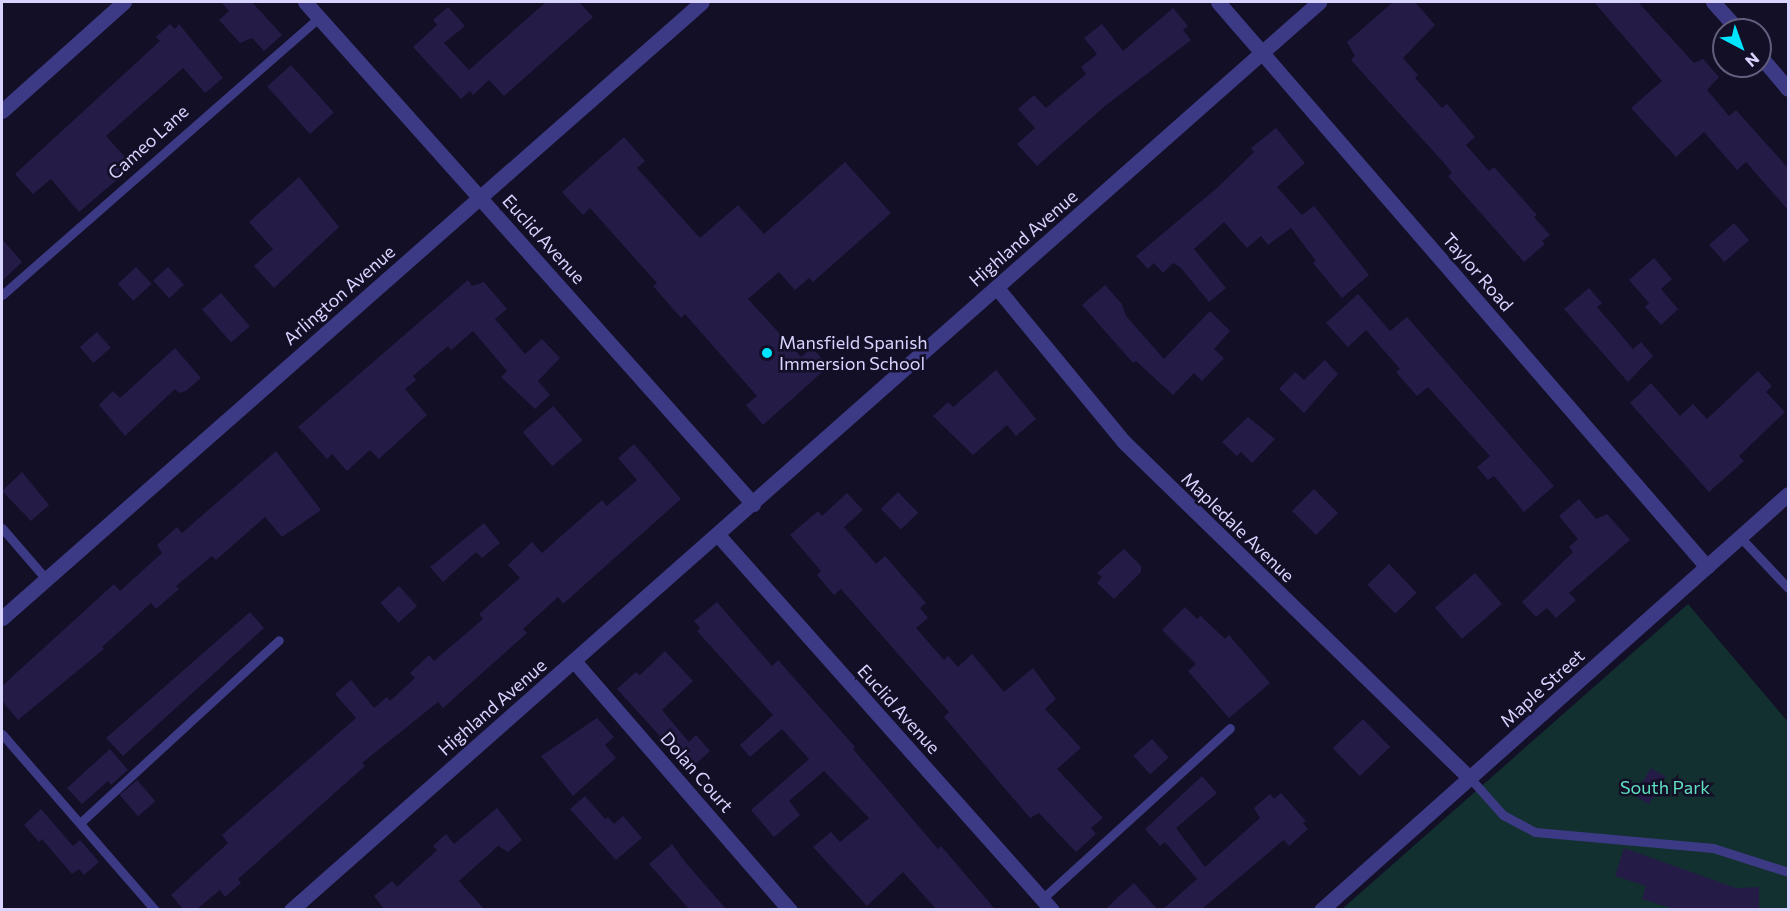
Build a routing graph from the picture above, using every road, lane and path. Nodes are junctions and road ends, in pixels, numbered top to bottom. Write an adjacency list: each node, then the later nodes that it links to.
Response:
1 (124, 2): 12 (street)
2 (305, 2): 7 (street, Euclid Avenue)
3 (702, 2): 13 (street, Arlington Avenue)
4 (1218, 2): 9 (street, Taylor Road)
5 (1319, 2): 9 (street, Highland Avenue)
6 (1713, 2): 8 (street)
7 (319, 17): 13 (street, Euclid Avenue); 15 (lane, Cameo Lane)
8 (1727, 18)
9 (1263, 53): 14 (street, Highland Avenue); 21 (street, Taylor Road)
10 (1772, 70): 11 (street)
11 (1788, 88)
12 (2, 111)
13 (480, 196): 17 (street, Euclid Avenue); 22 (street, Arlington Avenue)
14 (997, 288): 17 (street, Highland Avenue); 29 (street, Mapledale Avenue)
15 (2, 295)
16 (1788, 494): 20 (street, Maple Street)
17 (753, 504): 19 (street, Highland Avenue)
18 (2, 528): 22 (lane)
19 (718, 535): 26 (street, Highland Avenue); 32 (street, Euclid Avenue)
20 (1740, 537): 21 (street, Maple Street); 23 (lane)
21 (1707, 567): 29 (street, Maple Street)
22 (46, 579): 24 (street, Arlington Avenue)
23 (1788, 588)
24 (2, 618)
25 (279, 640): 30 (lane)
26 (574, 661): 34 (street, Highland Avenue); 35 (street, Dolan Court)
27 (1230, 728): 32 (lane)
28 (2, 734): 30 (lane)
29 (1470, 778): 31 (lane); 36 (street, Maple Street)
30 (80, 823): 33 (lane)
31 (1788, 872)
32 (1047, 904)
33 (155, 909)
34 (291, 909)
35 (790, 909)
36 (1321, 909)

